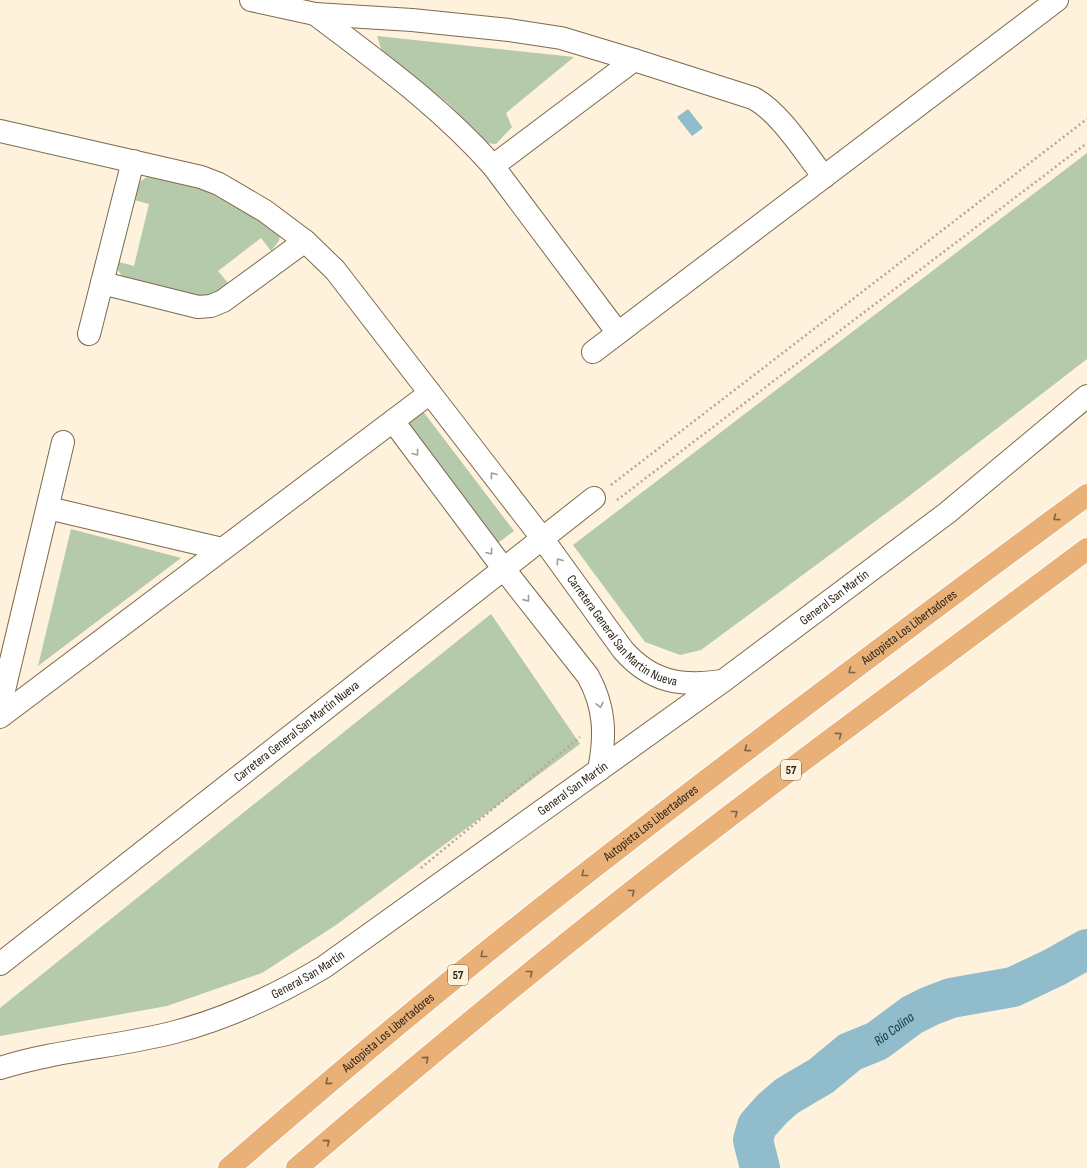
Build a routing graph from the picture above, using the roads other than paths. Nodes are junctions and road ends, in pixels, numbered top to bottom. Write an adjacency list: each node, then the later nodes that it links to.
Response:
1 (251, 0): 3 (street)
2 (1057, 0): 8 (street)
3 (315, 14): 4 (street); 7 (street)
4 (634, 60): 7 (street); 8 (street)
5 (0, 131): 6 (street, Carretera General San Martin Nueva)
6 (133, 161): 9 (street, Carretera General San Martin Nueva); 10 (street)
7 (493, 166): 11 (street)
8 (824, 177): 11 (street)
9 (305, 241): 10 (street); 14 (street, Carretera General San Martin Nueva)
10 (102, 283): 12 (street)
11 (618, 333): 13 (street)
12 (89, 334)
13 (593, 352)
14 (430, 393): 16 (street); 21 (street, Carretera General San Martin Nueva, one-way to 14)
15 (1087, 396): 25 (street, General San Martín)
16 (393, 421): 23 (street); 24 (street, one-way to 24)
17 (63, 442): 20 (street)
18 (1087, 494): 31 (highway, Autopista Los Libertadores / 57, one-way to 31)
19 (604, 500): 21 (street, Carretera General San Martín Nueva)
20 (48, 508): 23 (street); 26 (street)
21 (542, 538): 24 (street, Carretera General San Martín Nueva); 25 (street, Carretera General San Martin Nueva, one-way to 21)
22 (1087, 549): 32 (highway, 57, one-way to 22)
23 (222, 550): 27 (street)
24 (503, 568): 28 (street, one-way to 28); 29 (street, Carretera General San Martín Nueva)
25 (723, 681): 28 (street, General San Martín)
26 (0, 707)
27 (0, 717)
28 (599, 770): 30 (street, General San Martín)
29 (0, 964)
30 (0, 1068)
31 (229, 1168)
32 (298, 1168)

